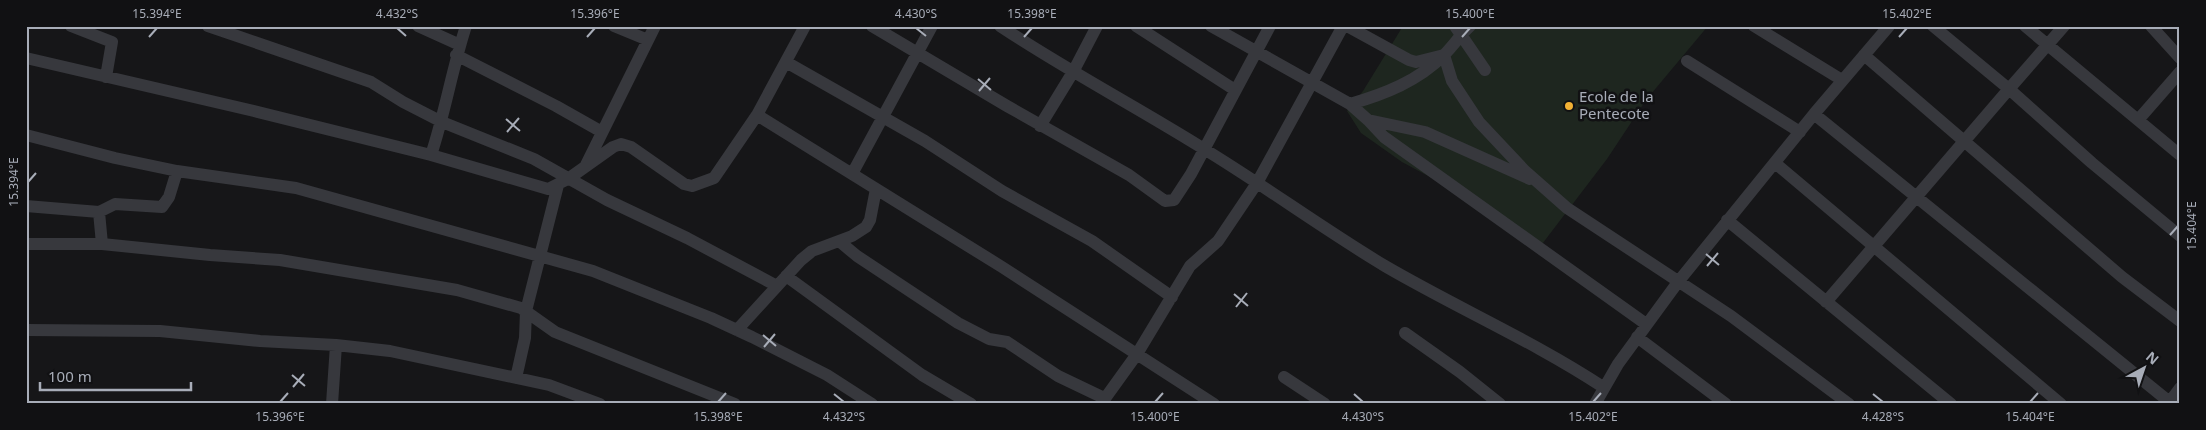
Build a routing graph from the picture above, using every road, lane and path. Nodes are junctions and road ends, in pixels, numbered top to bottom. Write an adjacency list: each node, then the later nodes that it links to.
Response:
1 (71, 26): 38 (street)
2 (418, 26): 26 (street)
3 (466, 26): 26 (street)
4 (614, 26): 24 (street)
5 (656, 26): 24 (street)
6 (805, 26): 34 (street)
7 (872, 26): 27 (street)
8 (932, 26): 27 (street)
9 (1000, 26): 36 (street)
10 (1097, 26): 36 (street)
11 (1136, 26): 42 (street)
12 (1211, 26): 28 (street)
13 (1270, 26): 28 (street)
14 (1343, 26): 40 (street)
15 (1347, 26): 29 (street)
16 (1754, 26): 39 (street)
17 (1889, 26): 30 (street)
18 (1933, 26): 41 (street)
19 (2025, 26): 25 (street)
20 (2064, 26): 25 (street)
21 (2151, 26): 32 (street)
22 (216, 28): 49 (street)
23 (1462, 29): 29 (street); 35 (street)
24 (648, 40): 51 (street)
25 (2048, 44): 41 (street); 48 (street)
26 (458, 50): 49 (street); 51 (street)
27 (917, 53): 46 (street); 50 (street)
28 (1256, 53): 40 (street); 42 (street)
29 (1444, 55): 43 (street); 64 (street)
30 (1864, 55): 39 (street); 54 (street)
31 (26, 58): 38 (street)
32 (2180, 58)
33 (1687, 60): 52 (street)
34 (786, 62): 45 (street); 46 (street)
35 (1485, 70)
36 (1073, 72): 50 (street); 55 (street)
37 (2180, 72): 48 (street)
38 (106, 77): 57 (street)
39 (1842, 80): 44 (street)
40 (1313, 84): 43 (street); 63 (street)
41 (2008, 88): 54 (street); 70 (street)
42 (1235, 90): 55 (street)
43 (1350, 104): 47 (street)
44 (1814, 114): 52 (street); 66 (street)
45 (757, 116): 59 (street); 61 (street)
46 (882, 119): 61 (street); 79 (street)
47 (1368, 120): 64 (street); 83 (street)
48 (2138, 120): 56 (street)
49 (442, 122): 57 (street); 62 (street)
50 (1040, 126): 55 (street)
51 (602, 132): 59 (street)
52 (1800, 132): 58 (street)
53 (26, 135): 60 (street)
54 (1964, 141): 66 (street); 82 (street)
55 (1204, 149): 63 (street)
56 (2180, 155)
57 (431, 156): 62 (street)
58 (1775, 163): 69 (street); 74 (street)
59 (584, 168): 62 (street)
60 (177, 171): 68 (street); 75 (street)
61 (852, 174): 65 (street)
62 (563, 182): 75 (street); 78 (street)
63 (1258, 183): 79 (street); 92 (street)
64 (1540, 184): 77 (street)
65 (876, 189): 71 (street); 89 (street)
66 (1916, 197): 74 (street); 95 (street)
67 (26, 206): 68 (street)
68 (99, 212): 73 (street)
69 (1727, 220): 77 (street); 80 (street)
70 (2180, 236)
71 (839, 241): 76 (street); 94 (street)
72 (26, 244): 73 (street)
73 (102, 244): 81 (street)
74 (1874, 245): 80 (street); 108 (street)
75 (538, 256): 81 (street); 85 (street)
76 (786, 276): 78 (street); 100 (street)
77 (1678, 282): 83 (street); 106 (street)
78 (777, 286): 85 (street)
79 (1172, 297): 89 (street)
80 (1826, 302): 107 (street)
81 (526, 311): 91 (street); 98 (street)
82 (2180, 321)
83 (1646, 324): 87 (street)
84 (26, 330): 88 (street)
85 (736, 330): 99 (street)
86 (1405, 333): 103 (street)
87 (1637, 337): 92 (street); 105 (street)
88 (336, 345): 91 (street); 96 (street)
89 (1137, 354): 94 (street); 101 (street)
90 (1284, 377): 102 (street)
91 (516, 378): 97 (street)
92 (1603, 386): 104 (street)
93 (2180, 388): 95 (street)
94 (1102, 401)
95 (2169, 403)
96 (332, 404)
97 (600, 404)
98 (735, 404)
99 (872, 404)
100 (971, 404)
101 (1214, 404)
102 (1325, 404)
103 (1500, 404)
104 (1595, 404)
105 (1726, 404)
106 (1849, 404)
107 (1951, 404)
108 (2060, 404)

